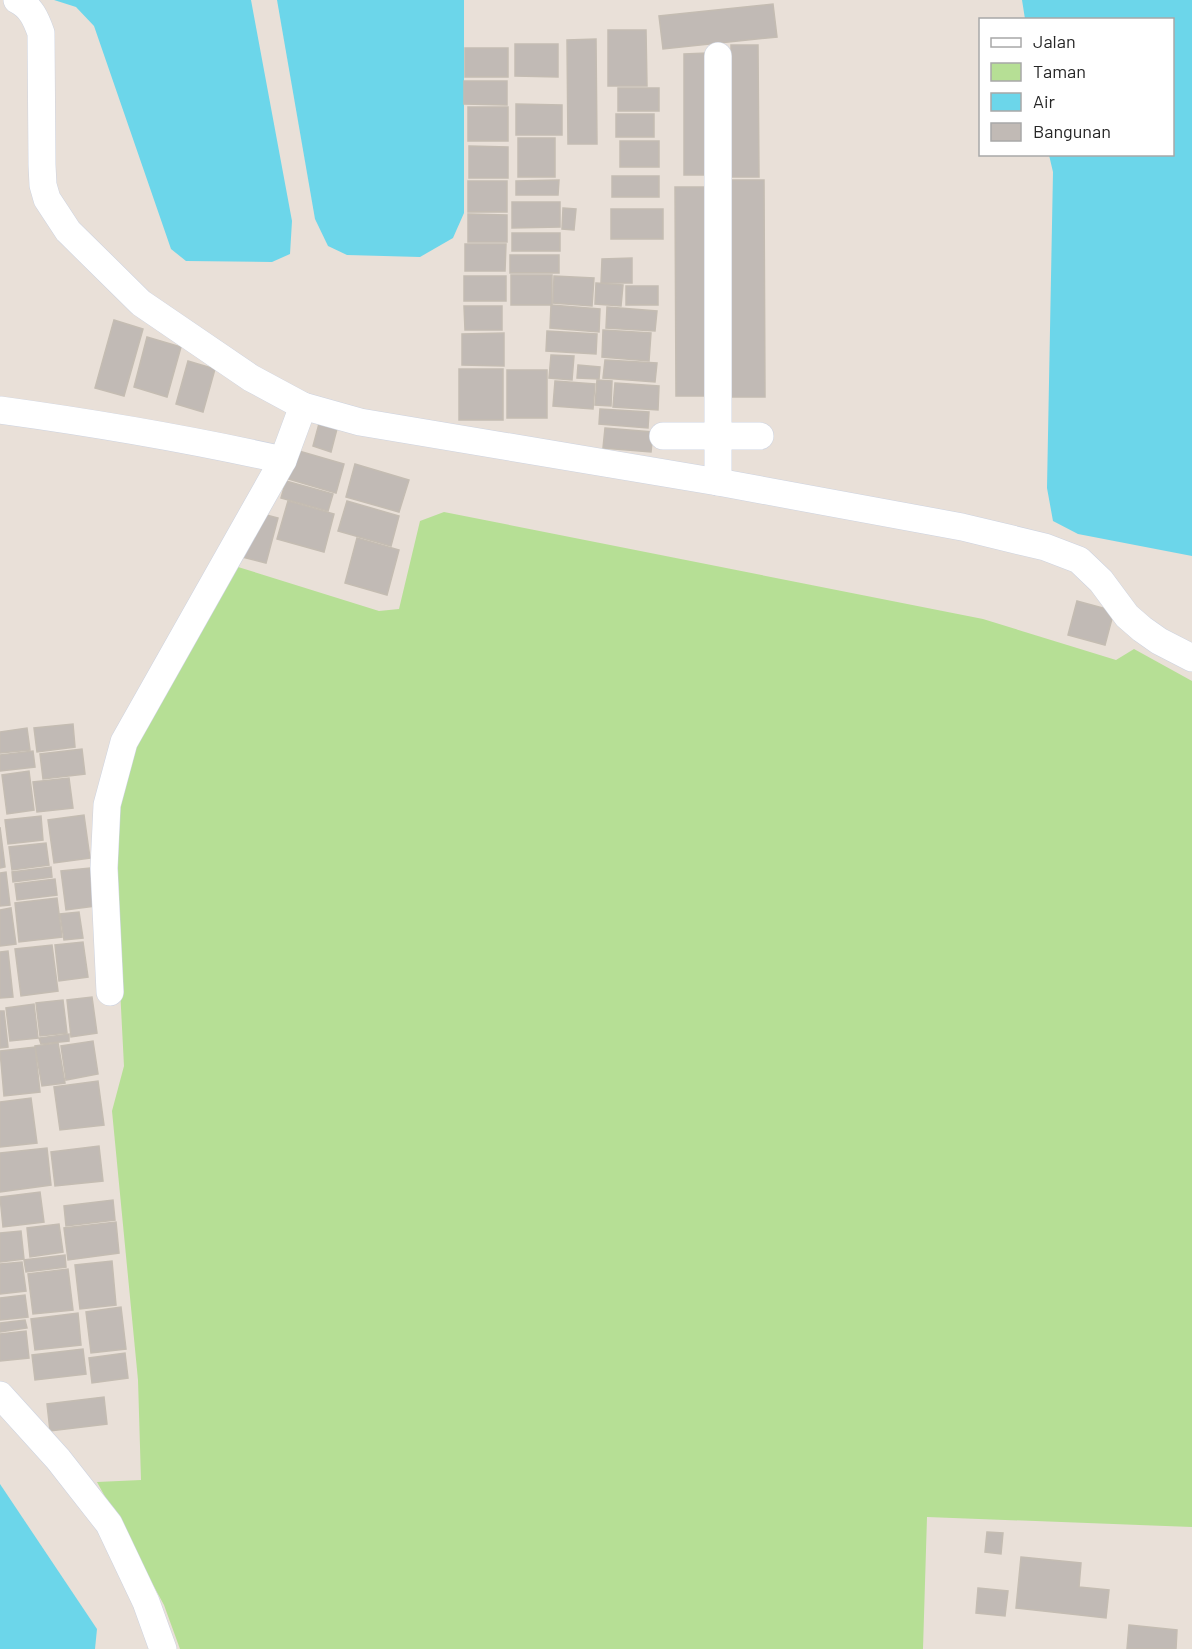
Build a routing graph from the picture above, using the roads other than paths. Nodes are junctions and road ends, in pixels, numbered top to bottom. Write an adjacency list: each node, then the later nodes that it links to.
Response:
1 (17, 0): 4 (street)
2 (718, 56): 6 (street)
3 (0, 410): 8 (street)
4 (300, 414): 8 (street); 9 (street)
5 (663, 436): 6 (street)
6 (717, 436): 7 (street); 9 (street)
7 (760, 436)
8 (285, 455): 11 (street)
9 (718, 482): 10 (street)
10 (1192, 658)
11 (110, 992)
12 (0, 1395): 13 (street)
13 (163, 1649)

